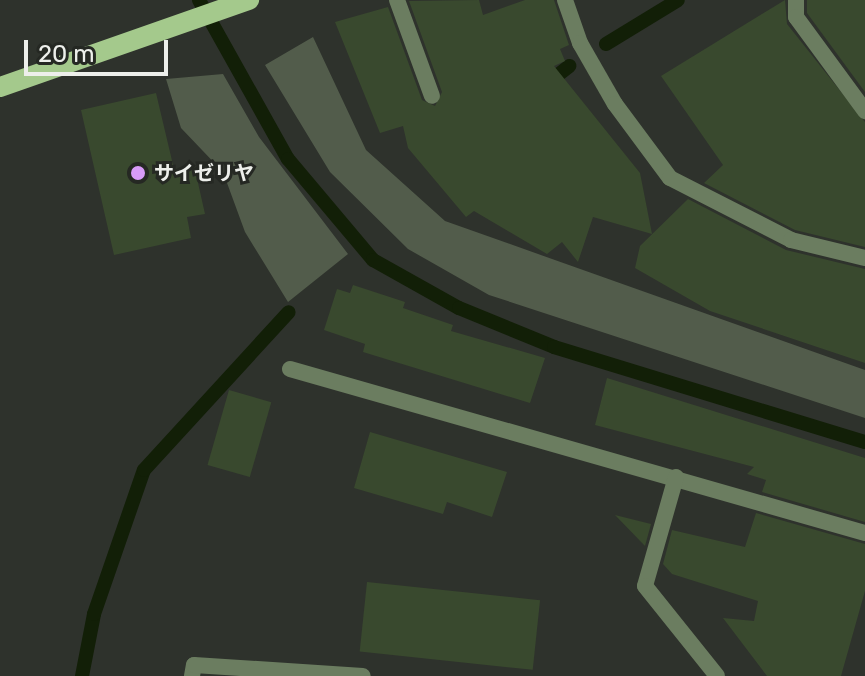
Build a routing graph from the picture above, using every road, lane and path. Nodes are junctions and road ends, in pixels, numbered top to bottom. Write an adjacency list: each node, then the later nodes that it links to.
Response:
1 (249, 0): 5 (main road)
2 (397, 0): 6 (street)
3 (565, 0): 8 (street)
4 (796, 0): 7 (street)
5 (0, 87)
6 (432, 96)
7 (865, 111)
8 (865, 258)
9 (290, 369): 10 (street)
10 (676, 477): 11 (street); 14 (street)
11 (865, 533)
12 (192, 676): 13 (street)
13 (363, 676)
14 (717, 676)

